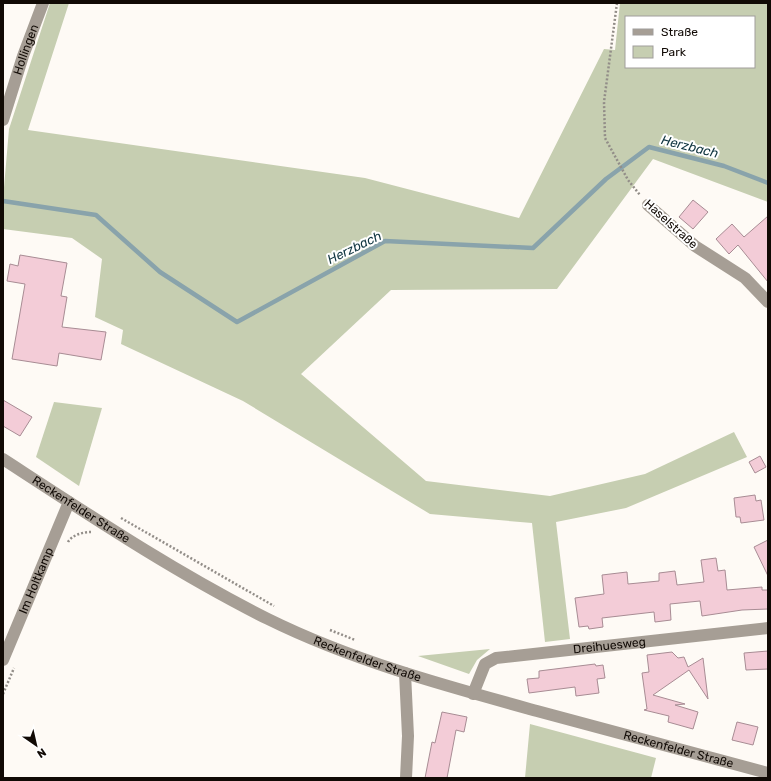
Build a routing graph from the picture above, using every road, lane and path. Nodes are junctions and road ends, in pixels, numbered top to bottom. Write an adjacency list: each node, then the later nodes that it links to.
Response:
1 (43, 3): 3 (street, Hollingen)
2 (617, 3): 4 (path, Haselstraße)
3 (3, 120)
4 (648, 205): 5 (street, Haselstraße)
5 (768, 302)
6 (3, 459): 7 (street, Reckenfelder Straße)
7 (69, 502): 9 (street, Reckenfelder Straße); 15 (street, Im Holtkamp)
8 (118, 516): 11 (path)
9 (103, 523): 10 (path); 17 (street, Reckenfelder Straße)
10 (66, 545)
11 (277, 608)
12 (768, 628): 19 (street, Dreihuesweg)
13 (326, 629): 14 (path)
14 (362, 642)
15 (3, 660)
16 (15, 665): 18 (path)
17 (405, 673): 19 (street, Reckenfelder Straße); 21 (street)
18 (3, 694)
19 (473, 694): 20 (street, Reckenfelder Straße)
20 (768, 773)
21 (406, 778)

